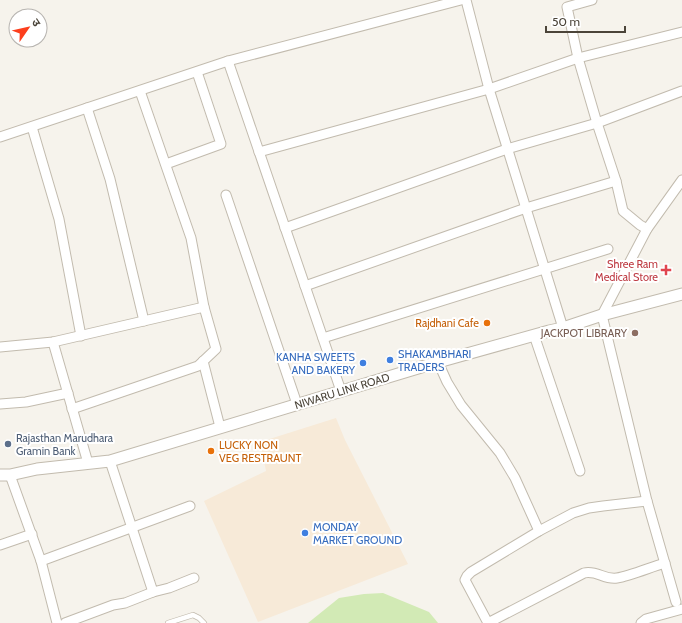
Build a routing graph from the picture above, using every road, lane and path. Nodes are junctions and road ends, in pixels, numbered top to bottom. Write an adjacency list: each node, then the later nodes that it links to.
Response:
1 (461, 0): 6 (street)
2 (466, 0): 8 (street)
3 (592, 0): 5 (street)
4 (682, 32): 5 (street)
5 (578, 58): 8 (street); 12 (street)
6 (228, 61): 7 (street); 16 (street)
7 (197, 72): 9 (street); 17 (street)
8 (489, 89): 15 (street); 16 (street)
9 (140, 91): 11 (street); 17 (street)
10 (682, 91): 12 (street)
11 (87, 108): 13 (street); 30 (street)
12 (597, 123): 15 (street); 19 (street)
13 (32, 127): 14 (street); 33 (street)
14 (0, 137)
15 (507, 149): 21 (street); 22 (street)
16 (259, 152): 22 (street)
17 (166, 164): 28 (street)
18 (682, 180): 23 (street)
19 (616, 181): 21 (street); 23 (street)
20 (226, 195): 42 (street)
21 (526, 208): 25 (street); 26 (street)
22 (285, 228): 26 (street)
23 (647, 229): 29 (street)
24 (608, 249): 25 (street)
25 (544, 268): 31 (street); 34 (street)
26 (305, 286): 34 (street)
27 (682, 294): 29 (street, NIWARU LINK ROAD)
28 (204, 307): 30 (street); 37 (street)
29 (602, 315): 31 (street, NIWARU LINK ROAD); 49 (street)
30 (144, 321): 33 (street)
31 (563, 328): 32 (street, NIWARU LINK ROAD)
32 (534, 335): 38 (street, NIWARU LINK ROAD); 47 (street)
33 (81, 336): 35 (street)
34 (323, 338): 39 (street)
35 (53, 342): 36 (street); 40 (street)
36 (0, 347)
37 (203, 361): 43 (street); 44 (street)
38 (438, 362): 39 (street, NIWARU LINK ROAD); 52 (street)
39 (341, 391): 42 (street, NIWARU LINK ROAD)
40 (68, 393): 41 (street); 43 (street)
41 (0, 404)
42 (297, 404): 44 (street, NIWARU LINK ROAD)
43 (72, 409): 46 (street)
44 (220, 427): 45 (street, NIWARU LINK ROAD)
45 (110, 461): 46 (street, NIWARU LINK ROAD); 51 (street)
46 (88, 463): 48 (street, NIWARU LINK ROAD)
47 (580, 472)
48 (5, 475): 53 (street)
49 (647, 501): 52 (street); 56 (street)
50 (190, 506): 51 (street)
51 (132, 527): 55 (street); 58 (street)
52 (539, 531): 64 (street)
53 (32, 534): 54 (street); 55 (street)
54 (0, 545)
55 (41, 560): 60 (street)
56 (665, 563): 59 (street); 64 (street)
57 (194, 578): 58 (street)
58 (153, 592): 61 (street)
59 (679, 605): 65 (street)
60 (56, 623)
61 (65, 623)
62 (168, 623): 63 (lane)
63 (204, 623)
64 (488, 623)
65 (641, 623)

